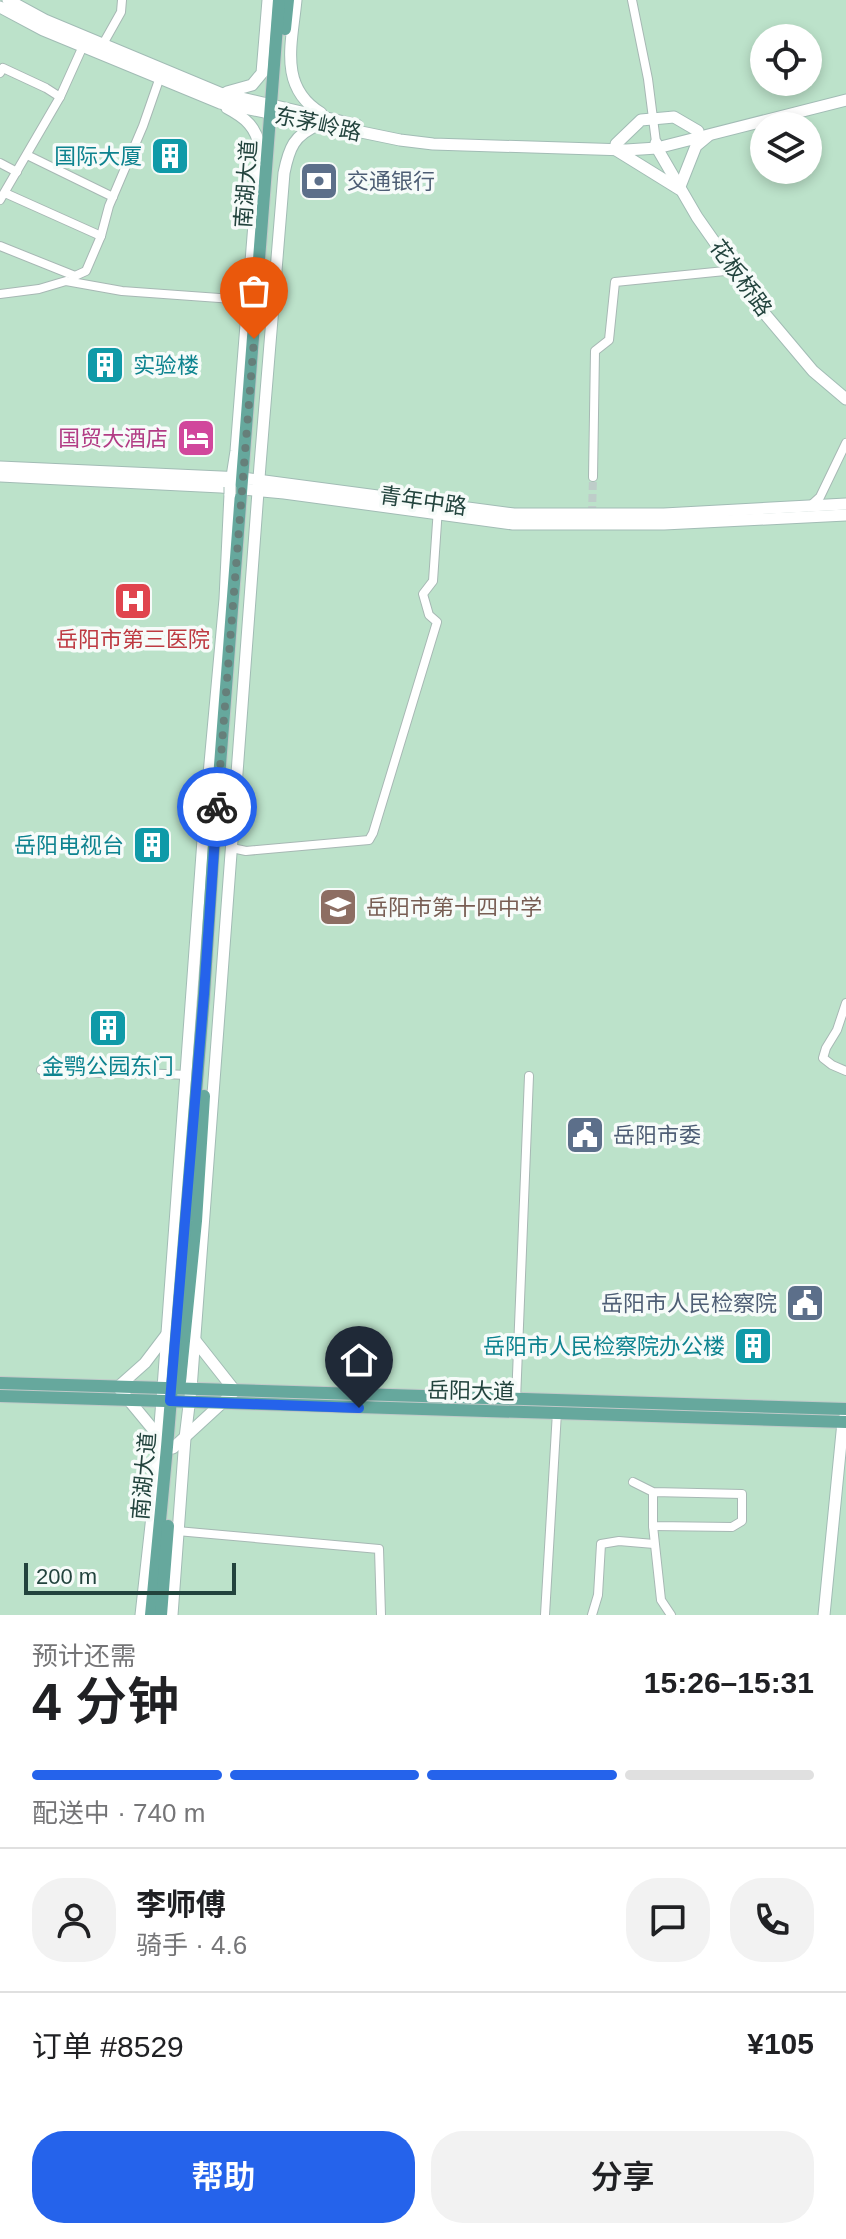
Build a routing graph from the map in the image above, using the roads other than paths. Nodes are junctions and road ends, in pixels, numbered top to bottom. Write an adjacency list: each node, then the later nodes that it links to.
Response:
1 (8, 0): 9 (main road, 东茅岭路)
2 (122, 0): 9 (street)
3 (268, 0): 15 (main road)
4 (279, 0): 17 (main road, 南湖大道)
5 (288, 0): 17 (main road, 南湖大道)
6 (296, 0): 18 (main road)
7 (632, 0): 19 (street)
8 (0, 7): 10 (main road, 东茅岭路)
9 (103, 44): 15 (main road, 东茅岭路)
10 (83, 46): 12 (main road, 东茅岭路); 14 (street)
11 (0, 73): 14 (street)
12 (160, 77): 15 (main road, 东茅岭路); 29 (street)
13 (846, 93): 21 (main road)
14 (60, 97): 24 (street)
15 (220, 98): 17 (main road, 东茅岭路); 34 (main road)
16 (846, 100): 21 (main road)
17 (275, 110): 18 (main road, 东茅岭路); 20 (main road, 东茅岭路); 40 (main road, 南湖大道)
18 (332, 119): 23 (main road, 东茅岭路)
19 (654, 119): 21 (main road); 22 (street); 23 (main road)
20 (318, 125): 23 (main road, 东茅岭路); 40 (main road)
21 (703, 133): 22 (main road, 东茅岭路); 27 (main road)
22 (656, 145): 23 (main road, 东茅岭路); 27 (main road, 花板桥路)
23 (616, 147): 27 (main road)
24 (27, 155): 26 (street); 29 (street)
25 (0, 163): 26 (street)
26 (17, 172): 28 (street)
27 (679, 189): 32 (main road, 花板桥路)
28 (3, 196): 30 (street)
29 (113, 197): 30 (street)
30 (101, 236): 31 (street)
31 (0, 246)
32 (735, 270): 35 (main road, 花板桥路); 39 (street)
33 (0, 294): 34 (street)
34 (247, 300): 40 (main road)
35 (846, 399)
36 (846, 443): 42 (street)
37 (0, 467): 40 (main road, 青年中路)
38 (0, 476): 40 (main road, 青年中路)
39 (593, 477)
40 (244, 485): 43 (main road, 青年中路); 45 (main road); 50 (main road); 52 (main road, 南湖大道)
41 (846, 504): 42 (main road, 青年中路)
42 (809, 507): 43 (main road, 青年中路)
43 (438, 508): 44 (main road, 青年中路); 45 (street)
44 (846, 515)
45 (232, 848): 54 (main road)
46 (846, 1003): 47 (street)
47 (842, 1026): 49 (street)
48 (41, 1070): 50 (street)
49 (846, 1071)
50 (187, 1075): 53 (main road)
51 (529, 1076): 61 (street)
52 (182, 1323): 53 (main road); 54 (main road); 58 (main road, 南湖大道)
53 (168, 1334): 56 (main road); 58 (main road)
54 (195, 1340): 57 (main road); 58 (main road)
55 (0, 1383): 56 (main road, 岳阳大道)
56 (118, 1387): 58 (main road, 岳阳大道); 60 (main road)
57 (235, 1391): 58 (main road, 岳阳大道); 61 (main road, 岳阳大道); 62 (main road)
58 (176, 1395): 60 (main road, 岳阳大道); 62 (main road, 岳阳大道); 65 (main road); 66 (main road, 南湖大道)
59 (0, 1396): 60 (main road, 岳阳大道)
60 (129, 1400): 66 (main road)
61 (516, 1400): 64 (main road, 岳阳大道)
62 (223, 1403): 63 (main road, 岳阳大道); 65 (main road)
63 (557, 1412): 64 (main road, 岳阳大道); 78 (street)
64 (845, 1416): 81 (main road)
65 (185, 1438): 66 (main road); 71 (main road)
66 (167, 1444): 73 (main road); 74 (main road, 南湖大道); 75 (main road, 南湖大道)
67 (846, 1459): 82 (main road)
68 (633, 1482): 69 (street)
69 (653, 1492): 70 (street); 70 (street)
70 (653, 1526): 72 (street)
71 (177, 1531): 76 (main road); 77 (street)
72 (654, 1544): 79 (street); 80 (street)
73 (141, 1615)
74 (151, 1615)
75 (161, 1615)
76 (172, 1615)
77 (381, 1615)
78 (545, 1615)
79 (592, 1615)
80 (671, 1615)
81 (824, 1615)
82 (832, 1615)

